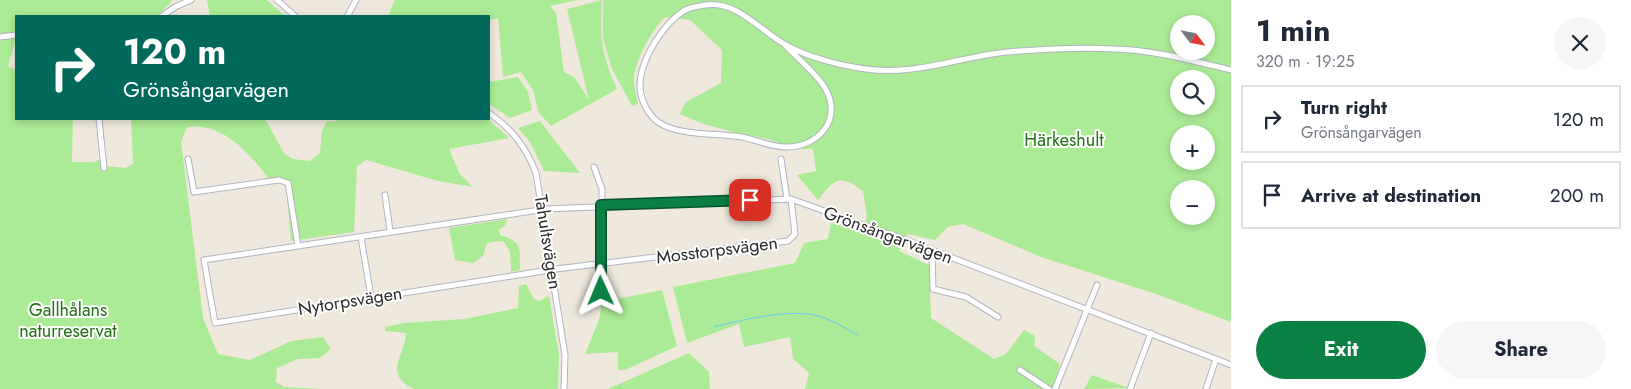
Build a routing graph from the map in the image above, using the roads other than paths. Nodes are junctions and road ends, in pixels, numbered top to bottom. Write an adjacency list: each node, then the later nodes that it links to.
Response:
1 (191, 0): 4 (street)
2 (277, 0): 5 (street)
3 (356, 0): 6 (street)
4 (164, 15)
5 (294, 15)
6 (348, 15)
7 (15, 35): 8 (street)
8 (0, 37)
9 (785, 45): 9 (street); 10 (street)
10 (1231, 70)
11 (490, 114): 20 (street, Tahultsvägen)
12 (99, 120): 16 (street)
13 (188, 159): 23 (street)
14 (781, 159): 18 (street, Mosstorpsvägen)
15 (594, 167): 19 (street)
16 (104, 168)
17 (385, 195): 21 (street)
18 (789, 199): 19 (street, Grönsångarvägen); 24 (street, Grönsångarvägen); 26 (street, Mosstorpsvägen)
19 (601, 205): 20 (street, Grönsångarvägen); 26 (street)
20 (544, 210): 21 (street, Grönsångarvägen); 27 (street, Tahultsvägen)
21 (390, 231): 22 (street, Grönsångarvägen)
22 (360, 237): 23 (street, Grönsångarvägen); 29 (street)
23 (298, 246): 25 (street, Grönsångarvägen)
24 (932, 251): 31 (street, Grönsångarvägen); 32 (street)
25 (204, 260): 29 (street, Nytorpsvägen)
26 (600, 264): 27 (street, Mosstorpsvägen); 30 (street)
27 (550, 270): 29 (street, Nytorpsvägen); 37 (street, Tahultsvägen)
28 (1097, 285): 31 (street)
29 (371, 297)
30 (602, 297)
31 (1086, 309): 33 (street, Grönsångarvägen); 39 (street)
32 (998, 317)
33 (1152, 333): 34 (street, Grönsångarvägen); 40 (street)
34 (1216, 360): 35 (street, Grönsångarvägen); 41 (street)
35 (1231, 365)
36 (1020, 370): 38 (street)
37 (564, 389)
38 (1049, 389)
39 (1055, 389)
40 (1130, 389)
41 (1206, 389)

